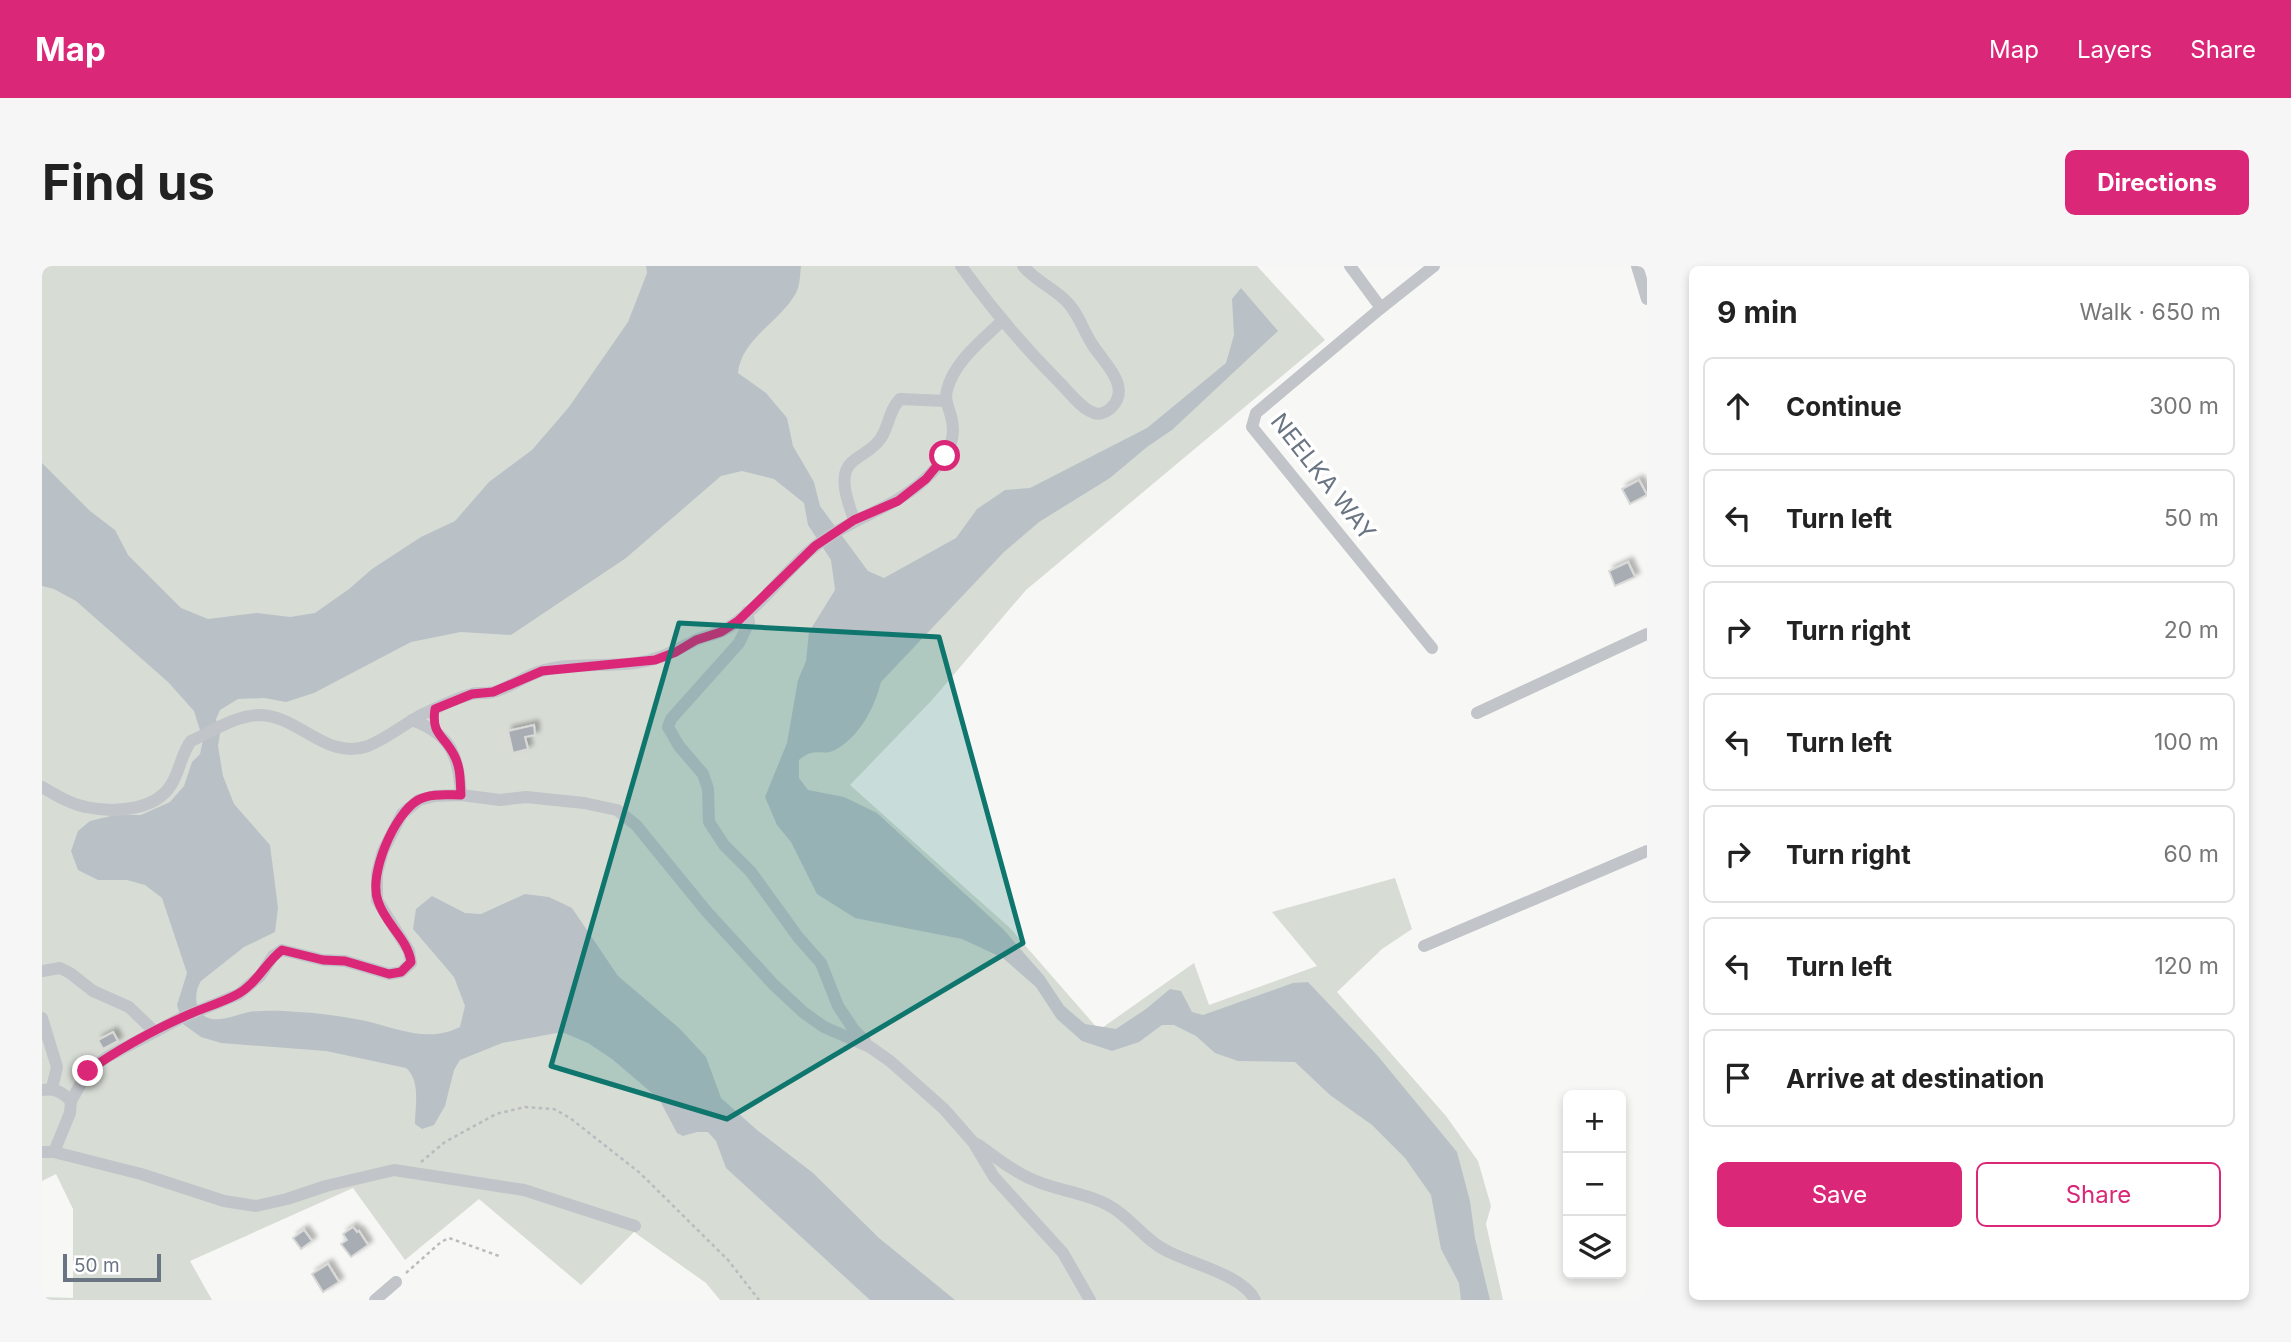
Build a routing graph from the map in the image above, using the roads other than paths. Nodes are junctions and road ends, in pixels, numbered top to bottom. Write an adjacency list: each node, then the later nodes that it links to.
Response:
1 (961, 266): 8 (street)
2 (1023, 266): 8 (street)
3 (1350, 266): 7 (street)
4 (1434, 266): 7 (street, NEELKA WAY)
5 (1637, 266): 6 (street)
6 (1647, 299)
7 (1381, 308): 13 (street, NEELKA WAY)
8 (1002, 321): 9 (street)
9 (946, 401): 10 (street); 10 (street)
10 (849, 523): 11 (street)
11 (747, 612): 14 (street); 25 (street)
12 (1647, 634): 15 (street)
13 (1432, 648)
14 (435, 709): 16 (street); 17 (street)
15 (1477, 713)
16 (412, 720): 17 (street); 18 (street)
17 (435, 731): 19 (street)
18 (42, 788)
19 (461, 795): 24 (street); 25 (street)
20 (1647, 852): 21 (street)
21 (1424, 946)
22 (42, 971): 24 (street)
23 (42, 1018): 26 (street)
24 (155, 1032): 27 (street)
25 (870, 1046): 28 (street)
26 (47, 1089): 27 (street)
27 (71, 1101): 29 (street)
28 (974, 1142): 33 (street); 34 (street)
29 (48, 1152): 30 (street)
30 (635, 1226)
31 (396, 1282): 32 (street)
32 (374, 1300)
33 (1090, 1300)
34 (1255, 1300)

